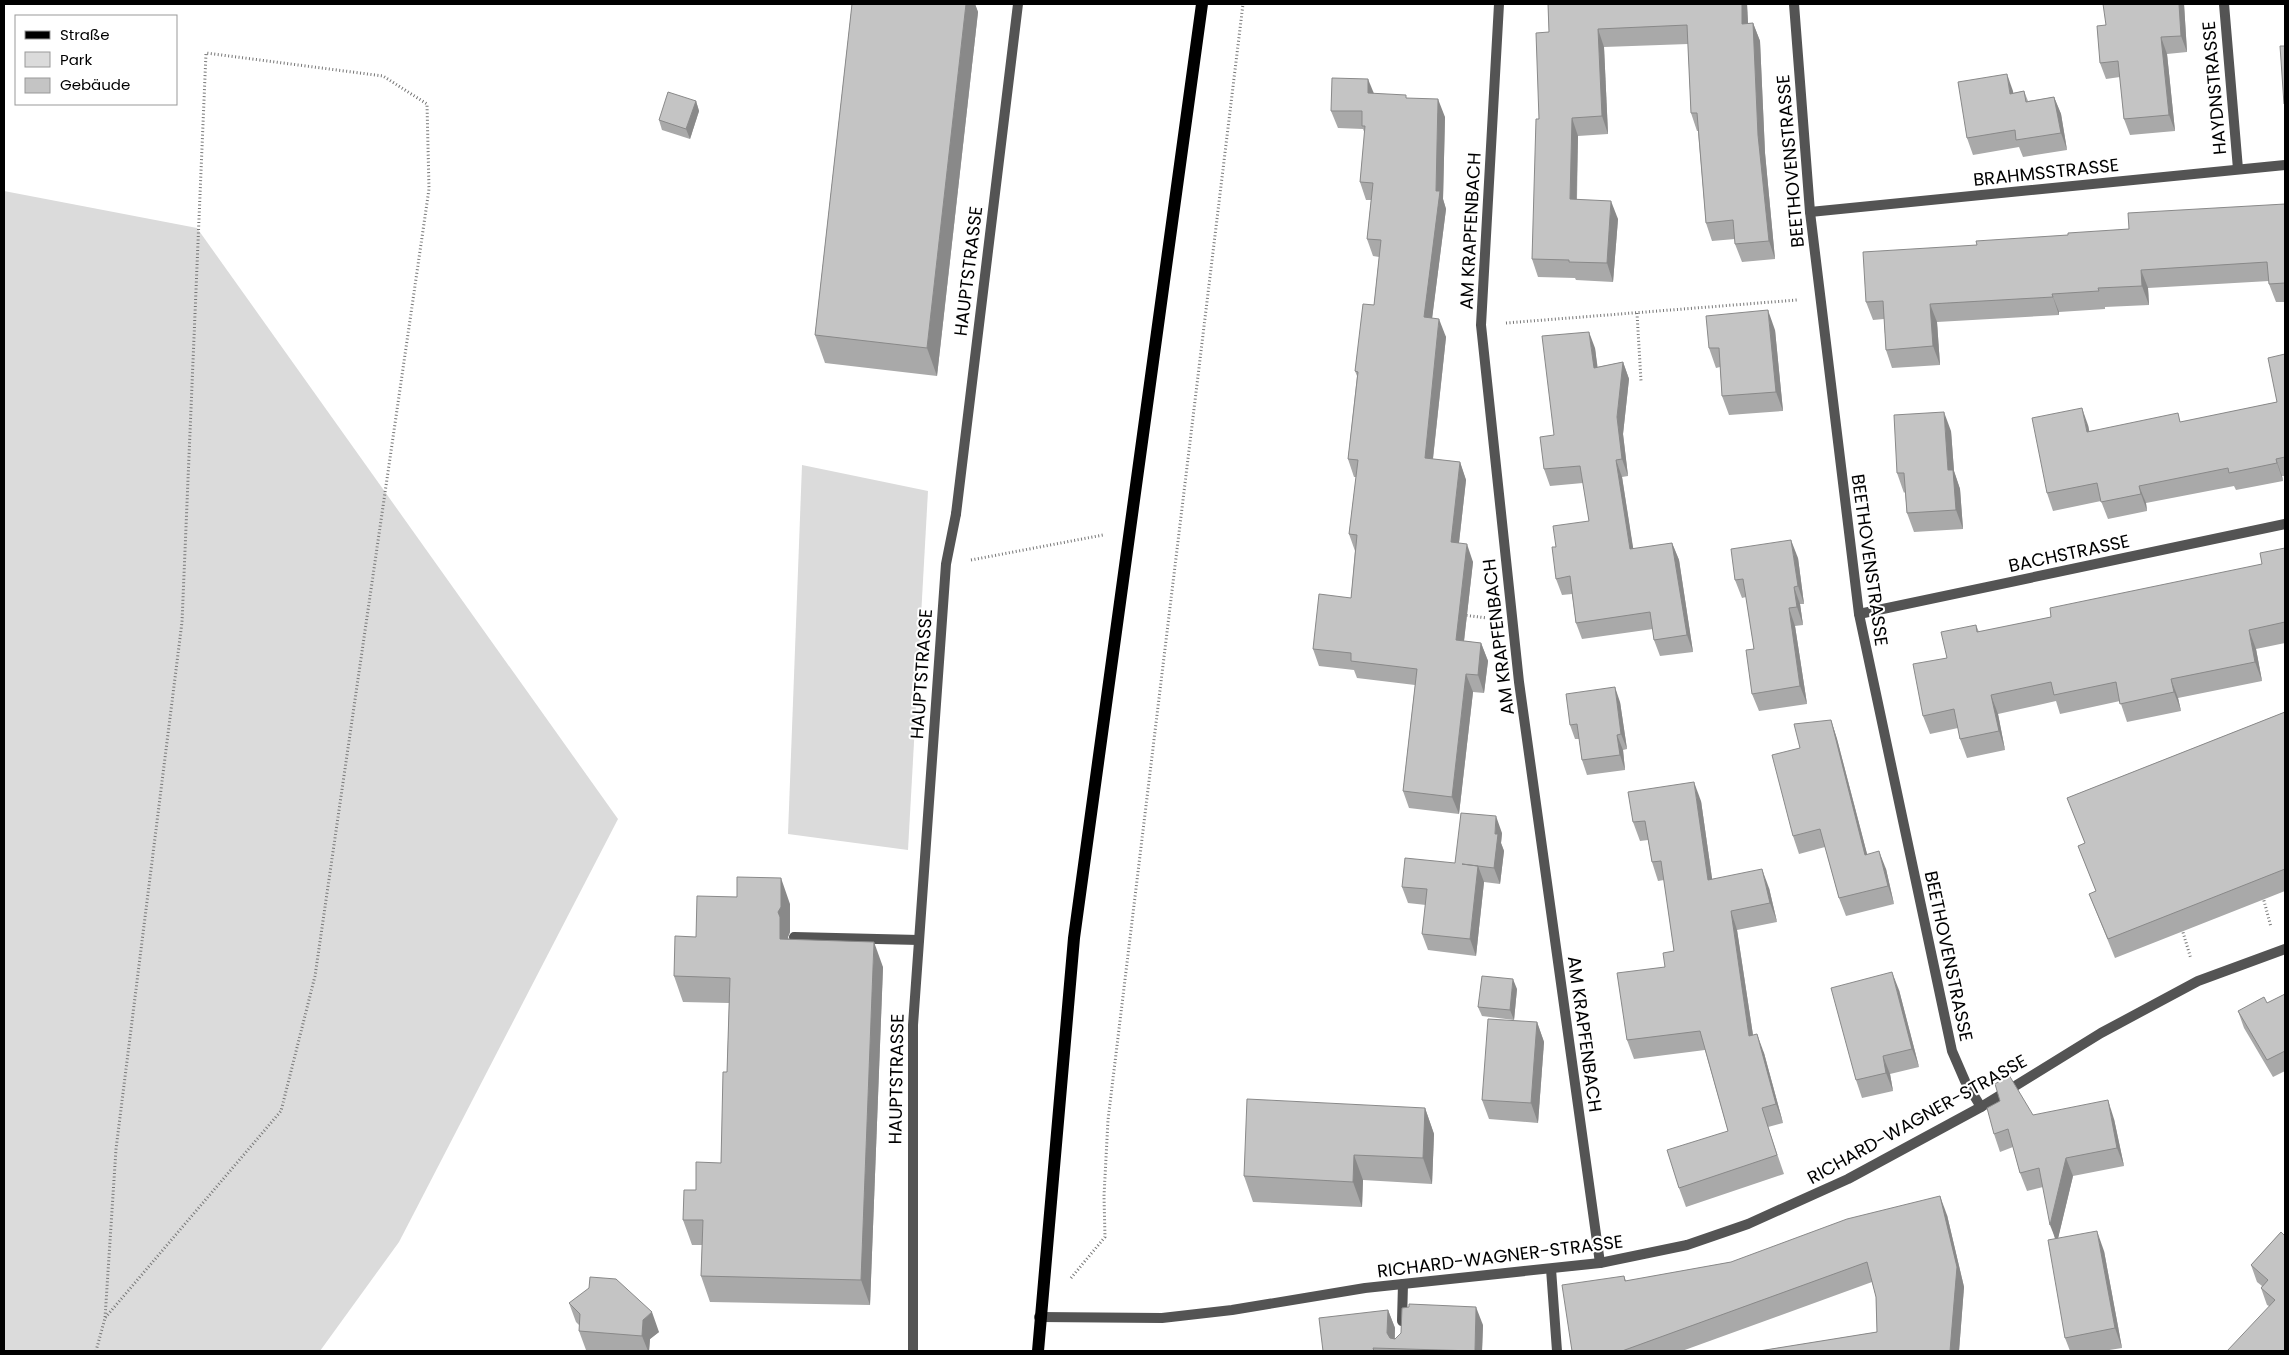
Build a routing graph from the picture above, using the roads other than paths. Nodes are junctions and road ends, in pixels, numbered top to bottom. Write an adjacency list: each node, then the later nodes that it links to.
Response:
1 (1018, 4): 12 (street, HAUPTSTRASSE)
2 (1202, 4): 18 (main road)
3 (1500, 4): 15 (street, AM KRAPFENBACH)
4 (1794, 4): 8 (street, BEETHOVENSTRASSE)
5 (2224, 4): 7 (street, HAYDNSTRASSE)
6 (2285, 165): 7 (street, BRAHMSSTRASSE)
7 (2238, 169): 8 (street, BRAHMSSTRASSE)
8 (1810, 212): 10 (street, BEETHOVENSTRASSE)
9 (2285, 524): 10 (street, BACHSTRASSE)
10 (1859, 614): 14 (street, BEETHOVENSTRASSE)
11 (794, 937): 12 (street)
12 (919, 940): 20 (street, HAUPTSTRASSE)
13 (2282, 951): 14 (street, RICHARD-WAGNER-STRASSE)
14 (1981, 1107): 15 (street, RICHARD-WAGNER-STRASSE)
15 (1600, 1263): 16 (street, RICHARD-WAGNER-STRASSE)
16 (1551, 1269): 17 (street, RICHARD-WAGNER-STRASSE); 22 (street)
17 (1403, 1284): 18 (street, RICHARD-WAGNER-STRASSE); 19 (street)
18 (1039, 1317): 21 (main road)
19 (1402, 1332)
20 (912, 1351)
21 (1038, 1351)
22 (1557, 1351)

